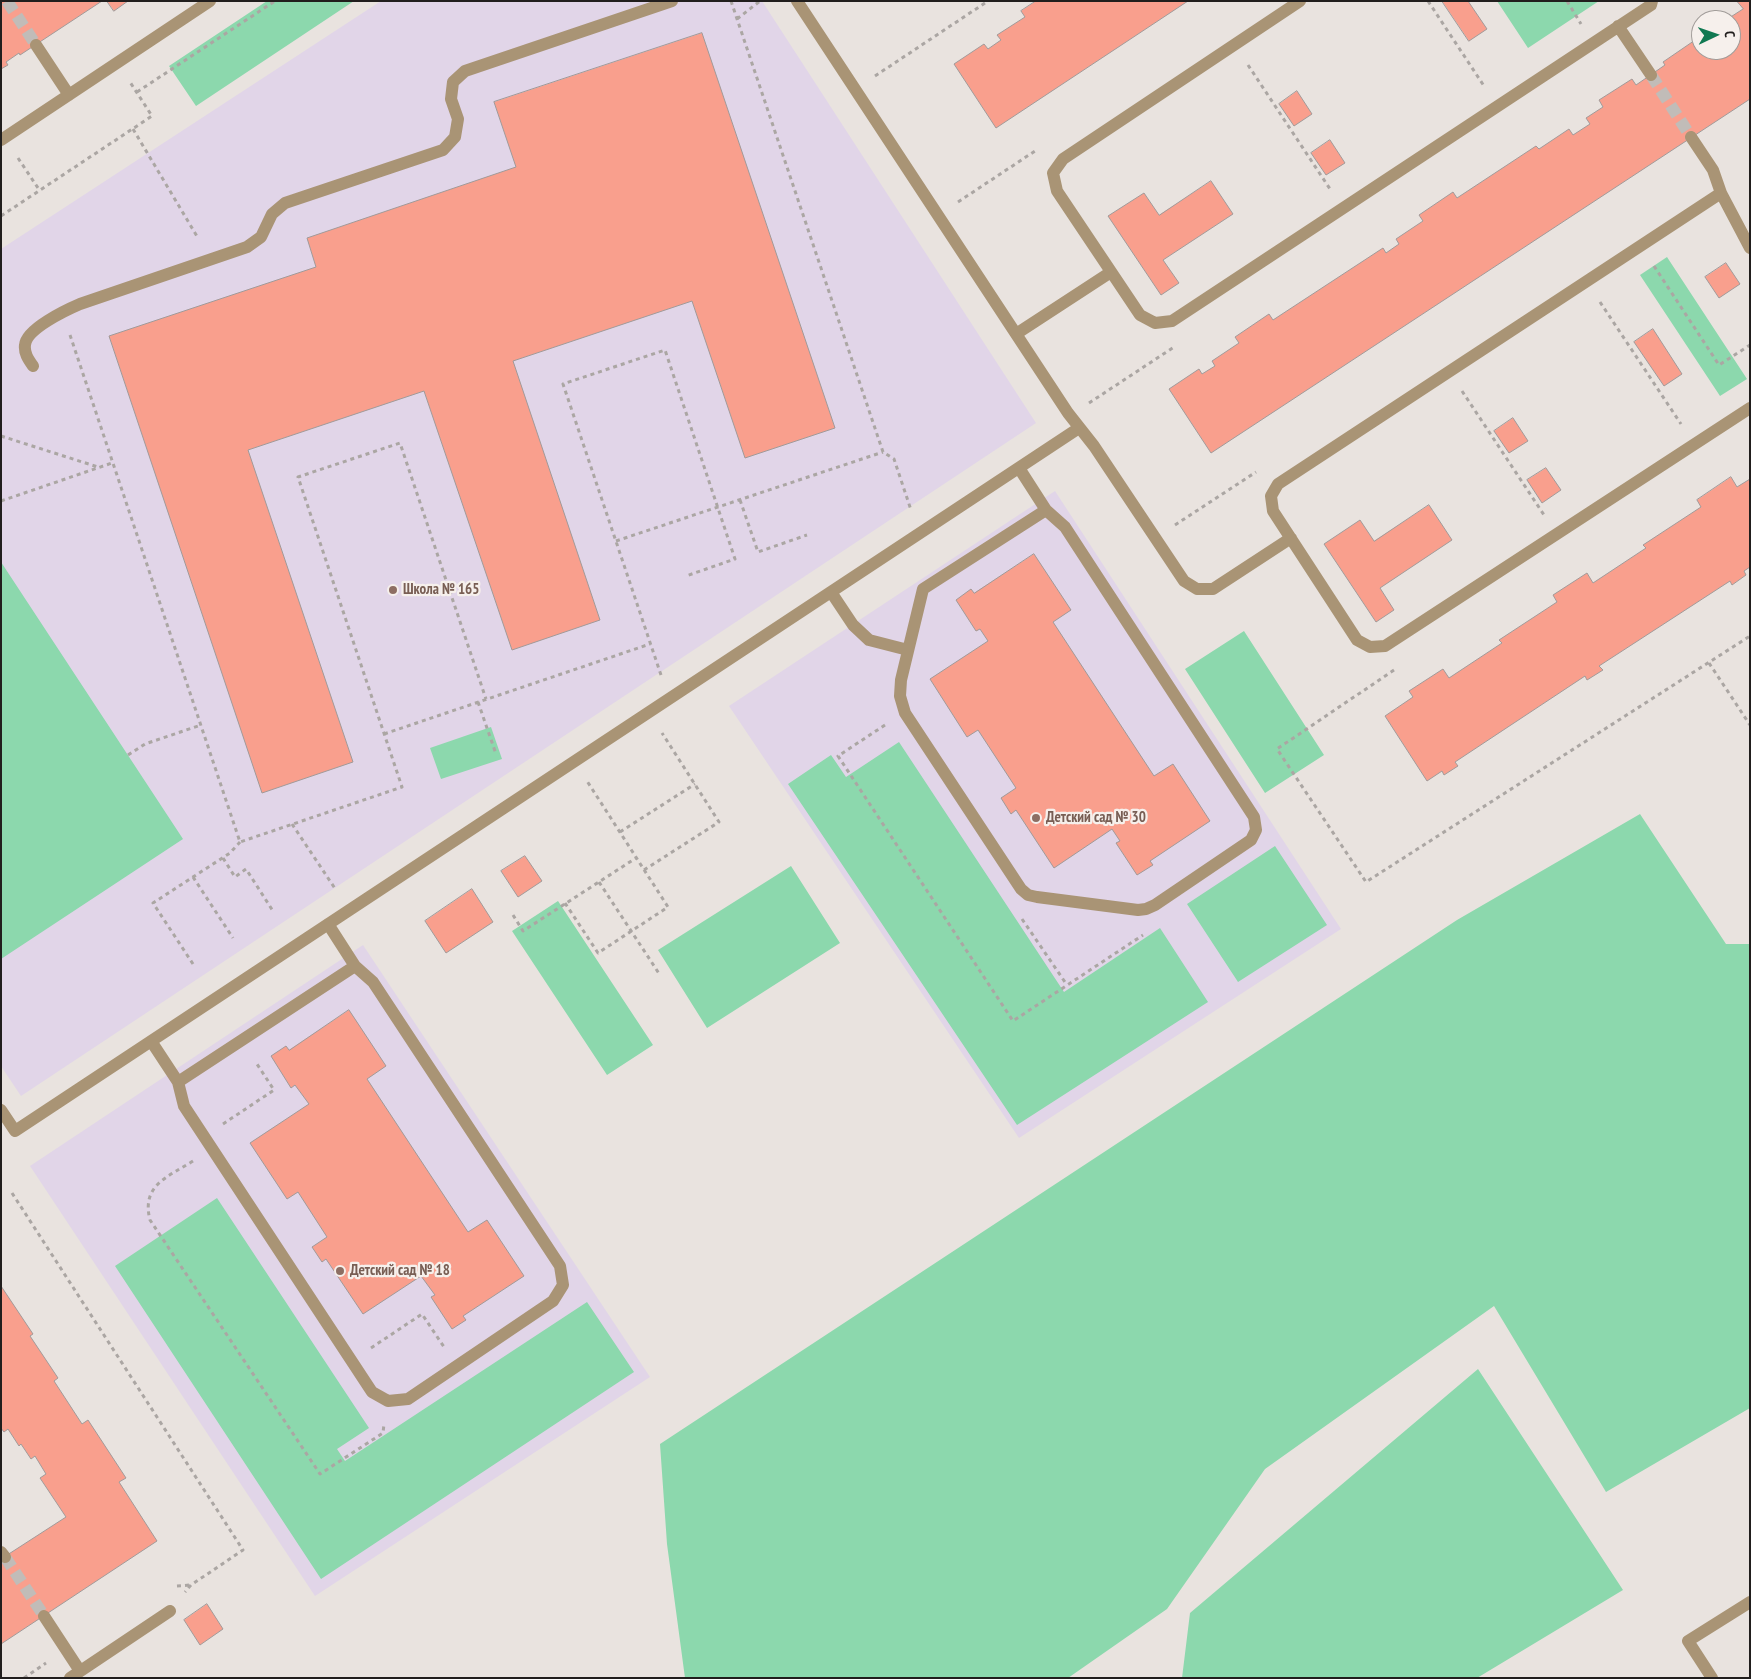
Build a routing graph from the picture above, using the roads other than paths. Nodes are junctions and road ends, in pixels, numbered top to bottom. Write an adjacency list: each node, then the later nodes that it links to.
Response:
1 (210, 1): 9 (lane)
2 (672, 1): 16 (lane)
3 (797, 1): 15 (lane)
4 (1300, 1): 14 (lane)
5 (1652, 1): 6 (lane)
6 (1618, 26): 8 (lane); 14 (lane)
7 (36, 45): 9 (lane)
8 (1651, 75)
9 (69, 95): 11 (lane)
10 (1691, 137): 12 (lane)
11 (3, 139)
12 (1721, 192): 13 (lane); 21 (lane)
13 (1750, 248)
14 (1111, 272): 15 (lane)
15 (1016, 334): 18 (lane)
16 (33, 366)
17 (1750, 408): 21 (lane)
18 (1079, 428): 19 (lane); 21 (lane)
19 (1019, 468): 20 (lane); 22 (lane)
20 (1046, 510): 23 (lane); 23 (lane)
21 (1290, 538)
22 (831, 592): 23 (lane); 24 (lane)
23 (908, 650)
24 (328, 924): 25 (lane); 26 (lane)
25 (355, 966): 27 (lane); 27 (lane)
26 (152, 1040): 27 (lane); 28 (lane)
27 (178, 1082)
28 (1, 1110)
29 (1750, 1602): 33 (lane)
30 (170, 1612): 32 (lane)
31 (44, 1616): 32 (lane)
32 (75, 1675)
33 (1712, 1678)

